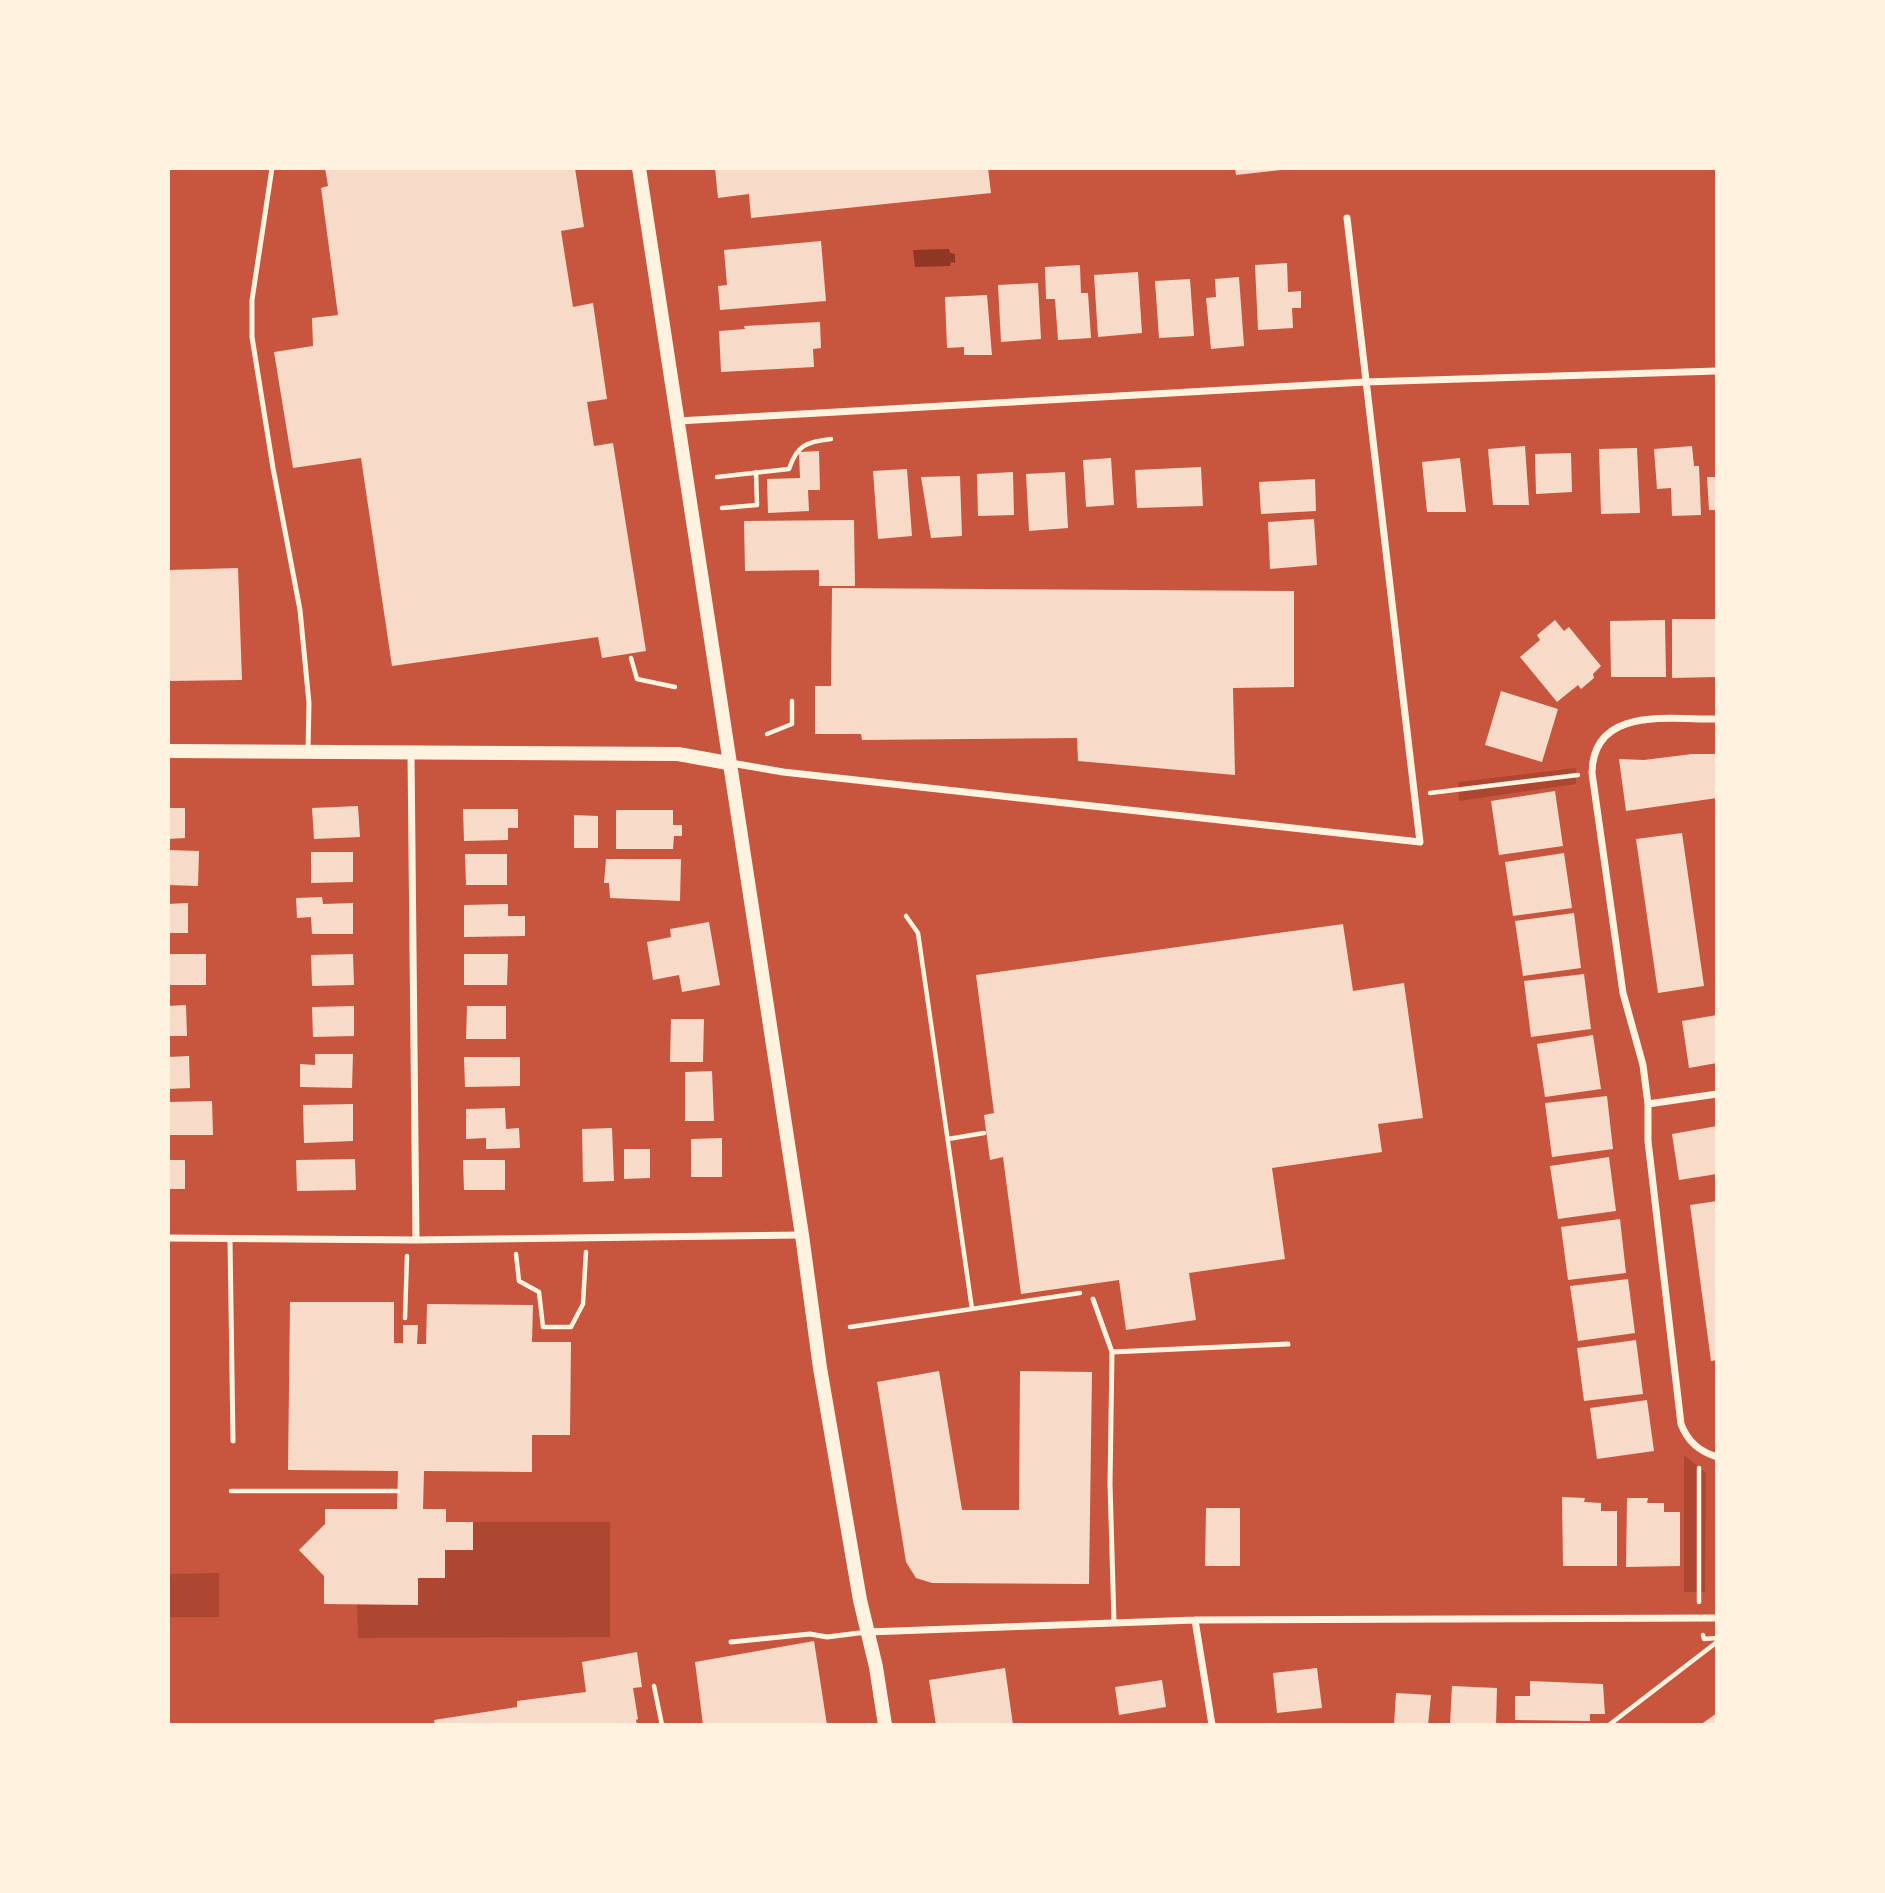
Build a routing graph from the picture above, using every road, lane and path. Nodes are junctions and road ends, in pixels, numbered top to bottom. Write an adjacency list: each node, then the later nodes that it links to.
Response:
1 (272, 168): 17 (lane)
2 (639, 168): 6 (main road)
3 (1348, 218): 5 (street)
4 (1717, 371): 5 (street)
5 (1365, 382): 6 (street); 21 (street)
6 (678, 421): 19 (main road)
7 (831, 439): 8 (path)
8 (756, 472): 9 (path); 10 (path)
9 (717, 477)
10 (722, 508)
11 (631, 658): 12 (path)
12 (675, 687)
13 (792, 701): 15 (path)
14 (1717, 719): 20 (street)
15 (766, 734)
16 (168, 751): 17 (main road)
17 (308, 752): 18 (main road)
18 (411, 752): 19 (main road); 33 (street)
19 (728, 763): 21 (street); 27 (main road)
20 (1592, 773): 21 (path); 24 (street)
21 (1415, 795)
22 (906, 916): 26 (path)
23 (1717, 1094): 24 (street)
24 (1648, 1104): 41 (street)
25 (984, 1133): 26 (path)
26 (948, 1139): 35 (path)
27 (802, 1234): 28 (street); 49 (main road)
28 (587, 1237): 30 (street); 30 (path)
29 (168, 1238): 31 (street)
30 (516, 1239): 33 (street)
31 (230, 1240): 32 (street); 40 (lane)
32 (407, 1240): 33 (street); 36 (path)
33 (416, 1240)
34 (1093, 1299): 35 (path); 39 (lane)
35 (972, 1309): 37 (path)
36 (405, 1318)
37 (850, 1327)
38 (1287, 1344): 39 (lane)
39 (1112, 1352): 48 (lane)
40 (233, 1441)
41 (1699, 1449): 42 (street); 45 (path)
42 (1717, 1457)
43 (231, 1491): 44 (path)
44 (398, 1491)
45 (1699, 1618): 46 (street); 47 (street); 50 (path)
46 (1717, 1618)
47 (1195, 1620): 48 (street); 55 (street)
48 (1114, 1622): 49 (street)
49 (867, 1632): 51 (lane); 54 (main road)
50 (1717, 1640): 56 (path)
51 (731, 1642)
52 (654, 1686): 53 (path)
53 (662, 1725)
54 (885, 1725)
55 (1212, 1725)
56 (1609, 1725)

